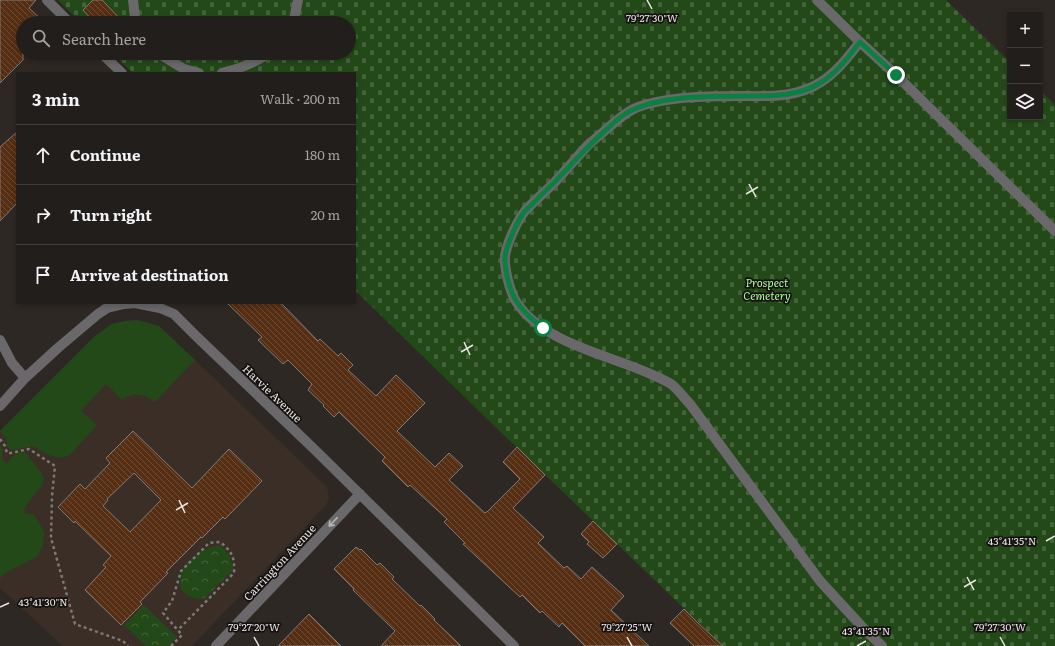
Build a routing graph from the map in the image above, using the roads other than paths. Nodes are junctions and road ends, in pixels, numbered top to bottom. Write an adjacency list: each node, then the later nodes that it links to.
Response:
1 (47, 0): 5 (street)
2 (133, 0): 6 (street)
3 (298, 0): 7 (street)
4 (817, 0): 8 (street)
5 (63, 16)
6 (135, 16)
7 (295, 16)
8 (860, 42): 15 (street); 24 (street)
9 (108, 60): 12 (street)
10 (169, 60): 13 (street)
11 (258, 60): 14 (street)
12 (121, 72)
13 (195, 72)
14 (226, 72)
15 (1055, 231)
16 (121, 304): 19 (street, Harvie Avenue)
17 (136, 304): 21 (street, Harvie Avenue)
18 (0, 340): 19 (street)
19 (25, 378): 20 (street, Harvie Avenue)
20 (0, 406)
21 (360, 494): 22 (street, Carrington Avenue, one-way to 22); 23 (street, Harvie Avenue)
22 (216, 646)
23 (514, 646)
24 (882, 646)

